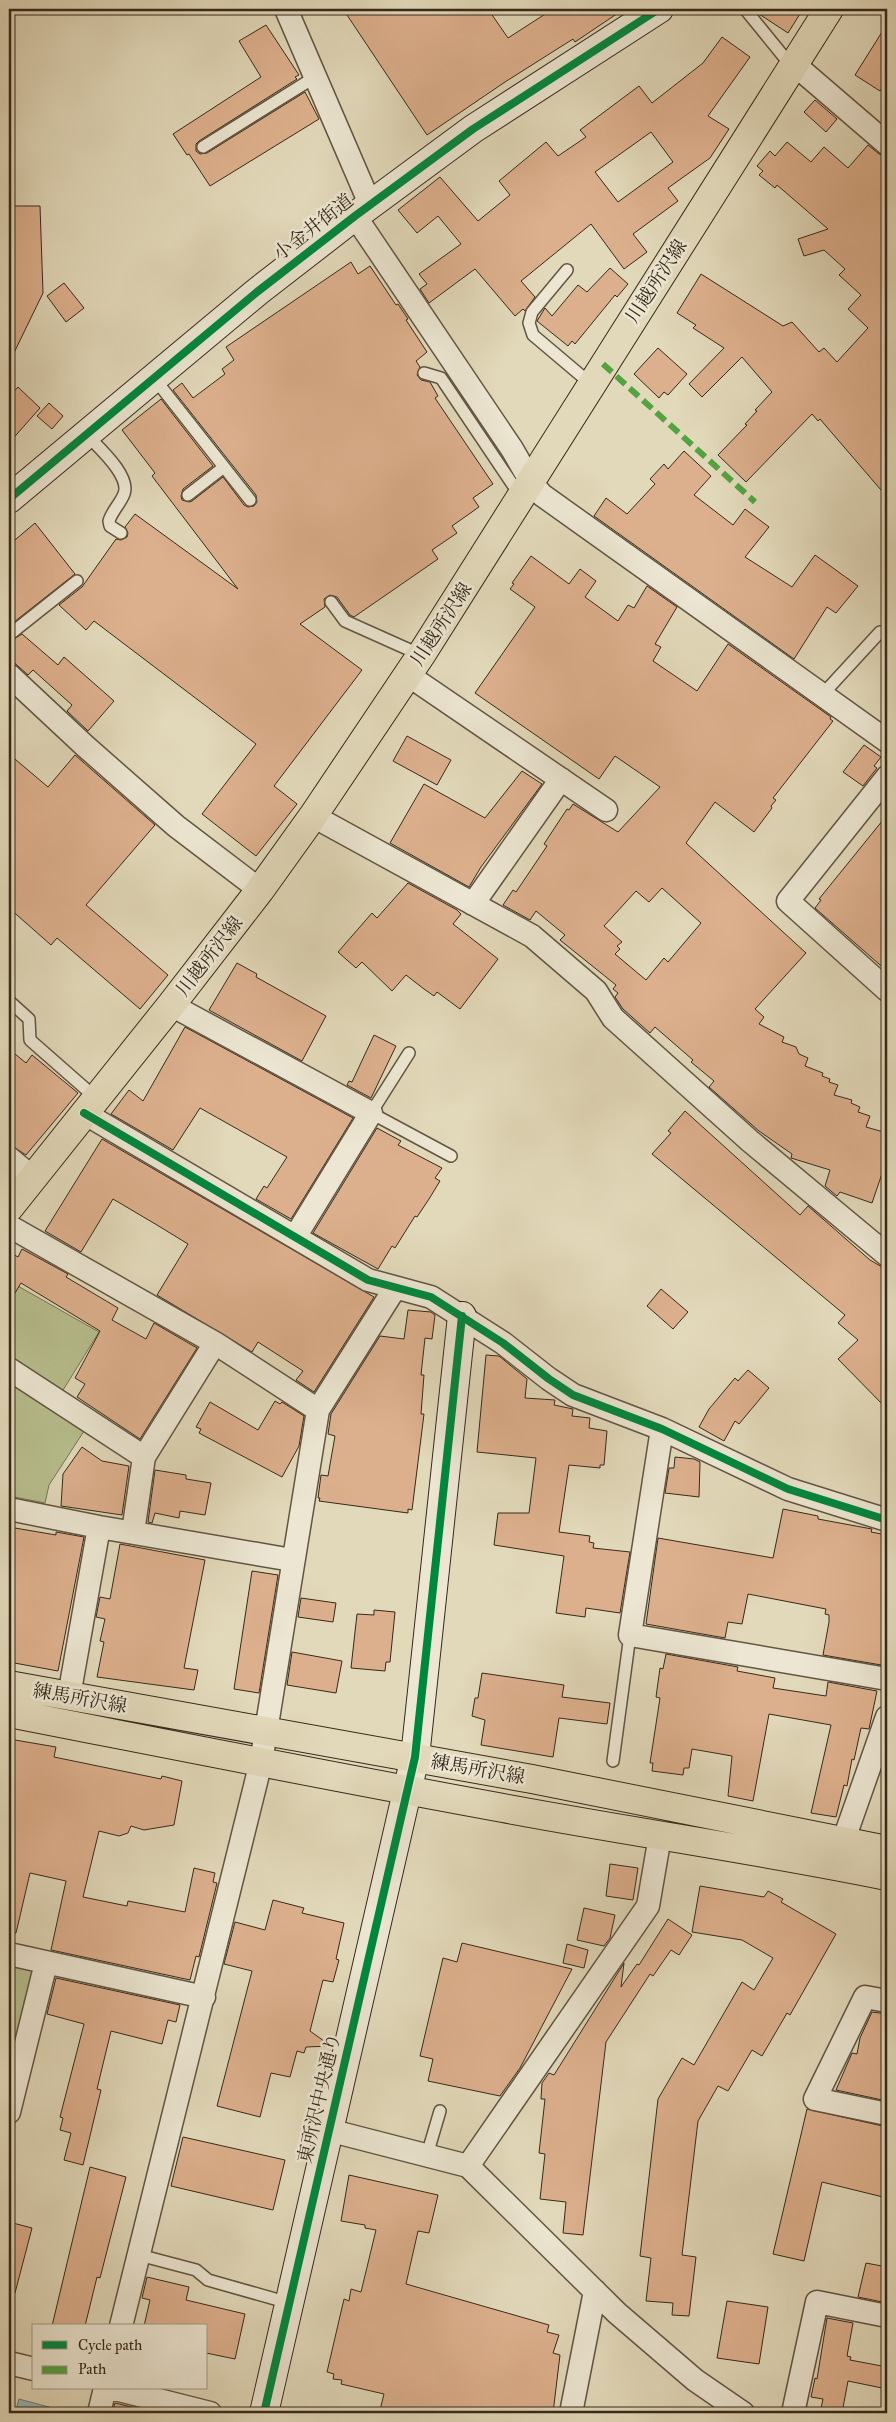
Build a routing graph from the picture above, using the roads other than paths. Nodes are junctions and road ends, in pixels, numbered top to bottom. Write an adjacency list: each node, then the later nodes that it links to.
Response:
1 (286, 9): 6 (street)
2 (659, 9): 9 (street, 小金井街道)
3 (745, 9): 5 (lane)
4 (829, 9): 5 (main road, 川越所沢線)
5 (794, 64): 7 (street); 13 (main road, 川越所沢線)
6 (315, 77): 8 (lane); 9 (street)
7 (887, 144)
8 (203, 147)
9 (363, 210): 12 (street, 小金井街道); 16 (street)
10 (567, 270): 13 (lane)
11 (424, 373): 16 (lane)
12 (154, 378): 14 (street, 小金井街道); 15 (lane)
13 (591, 384): 16 (main road, 川越所沢線)
14 (87, 434): 18 (street, 小金井街道); 20 (lane)
15 (224, 467): 17 (lane); 19 (lane)
16 (526, 490): 25 (main road, 川越所沢線); 27 (street)
17 (188, 495)
18 (9, 499)
19 (250, 500)
20 (120, 533)
21 (77, 581): 24 (lane)
22 (331, 602): 25 (lane)
23 (880, 632): 27 (lane)
24 (9, 635)
25 (414, 665): 30 (street); 32 (main road, 川越所沢線)
26 (9, 675): 33 (street)
27 (823, 694): 28 (street)
28 (887, 741)
29 (887, 777): 35 (street)
30 (561, 779): 31 (street); 34 (street)
31 (606, 810)
32 (313, 816): 33 (main road, 川越所沢線); 34 (street)
33 (260, 890): 37 (main road, 川越所沢線)
34 (473, 904): 47 (street)
35 (887, 990)
36 (9, 1001): 39 (lane)
37 (171, 1005): 39 (main road, 川越所沢線); 40 (street)
38 (409, 1052): 40 (lane)
39 (90, 1105): 43 (main road, 川越所沢線); 46 (street)
40 (371, 1112): 41 (lane); 46 (street)
41 (451, 1156)
42 (9, 1158): 43 (street)
43 (33, 1178): 44 (main road, 川越所沢線)
44 (9, 1208)
45 (9, 1226): 50 (street)
46 (295, 1237): 48 (street)
47 (887, 1255)
48 (395, 1288): 49 (street); 52 (street)
49 (462, 1316): 53 (street); 67 (street, 東所沢中央通り)
50 (215, 1343): 52 (street); 54 (street)
51 (9, 1369): 54 (street)
52 (318, 1410): 59 (street)
53 (662, 1428): 56 (street); 60 (street)
54 (144, 1456): 58 (street)
55 (9, 1509): 57 (street)
56 (887, 1520)
57 (99, 1527): 58 (street); 63 (street)
58 (133, 1532): 59 (street)
59 (292, 1560): 66 (street)
60 (630, 1635): 61 (street); 68 (lane)
61 (887, 1679)
62 (9, 1685): 63 (main road, 練馬所沢線)
63 (69, 1696): 66 (main road, 練馬所沢線)
64 (9, 1713): 69 (main road, 練馬所沢線)
65 (887, 1717): 72 (street)
66 (267, 1733): 67 (main road, 練馬所沢線); 69 (street)
67 (415, 1757): 70 (street, 東所沢中央通り); 72 (main road, 練馬所沢線)
68 (613, 1760)
69 (261, 1762): 70 (main road, 練馬所沢線); 77 (street)
70 (406, 1791): 71 (main road, 練馬所沢線); 82 (street, 東所沢中央通り)
71 (660, 1836): 74 (main road, 練馬所沢線); 84 (street)
72 (843, 1842): 73 (main road, 練馬所沢線)
73 (887, 1850)
74 (887, 1876)
75 (9, 1954): 76 (street)
76 (46, 1963): 77 (street); 80 (street)
77 (204, 1997): 85 (street)
78 (887, 2001): 81 (street)
79 (440, 2111): 83 (lane)
80 (9, 2112)
81 (887, 2114)
82 (328, 2130): 83 (street); 87 (street, 東所沢中央通り)
83 (427, 2155): 84 (street)
84 (468, 2166): 86 (street)
85 (139, 2255): 87 (lane); 89 (street)
86 (595, 2292): 97 (street); 98 (street)
87 (289, 2303): 96 (street, 東所沢中央通り)
88 (887, 2316): 99 (street)
89 (122, 2324)
90 (9, 2363): 91 (street)
91 (32, 2369)
92 (105, 2390): 94 (street)
93 (119, 2390): 95 (street)
94 (99, 2413)
95 (210, 2413)
96 (264, 2413)
97 (571, 2413)
98 (743, 2413)
99 (793, 2413)

